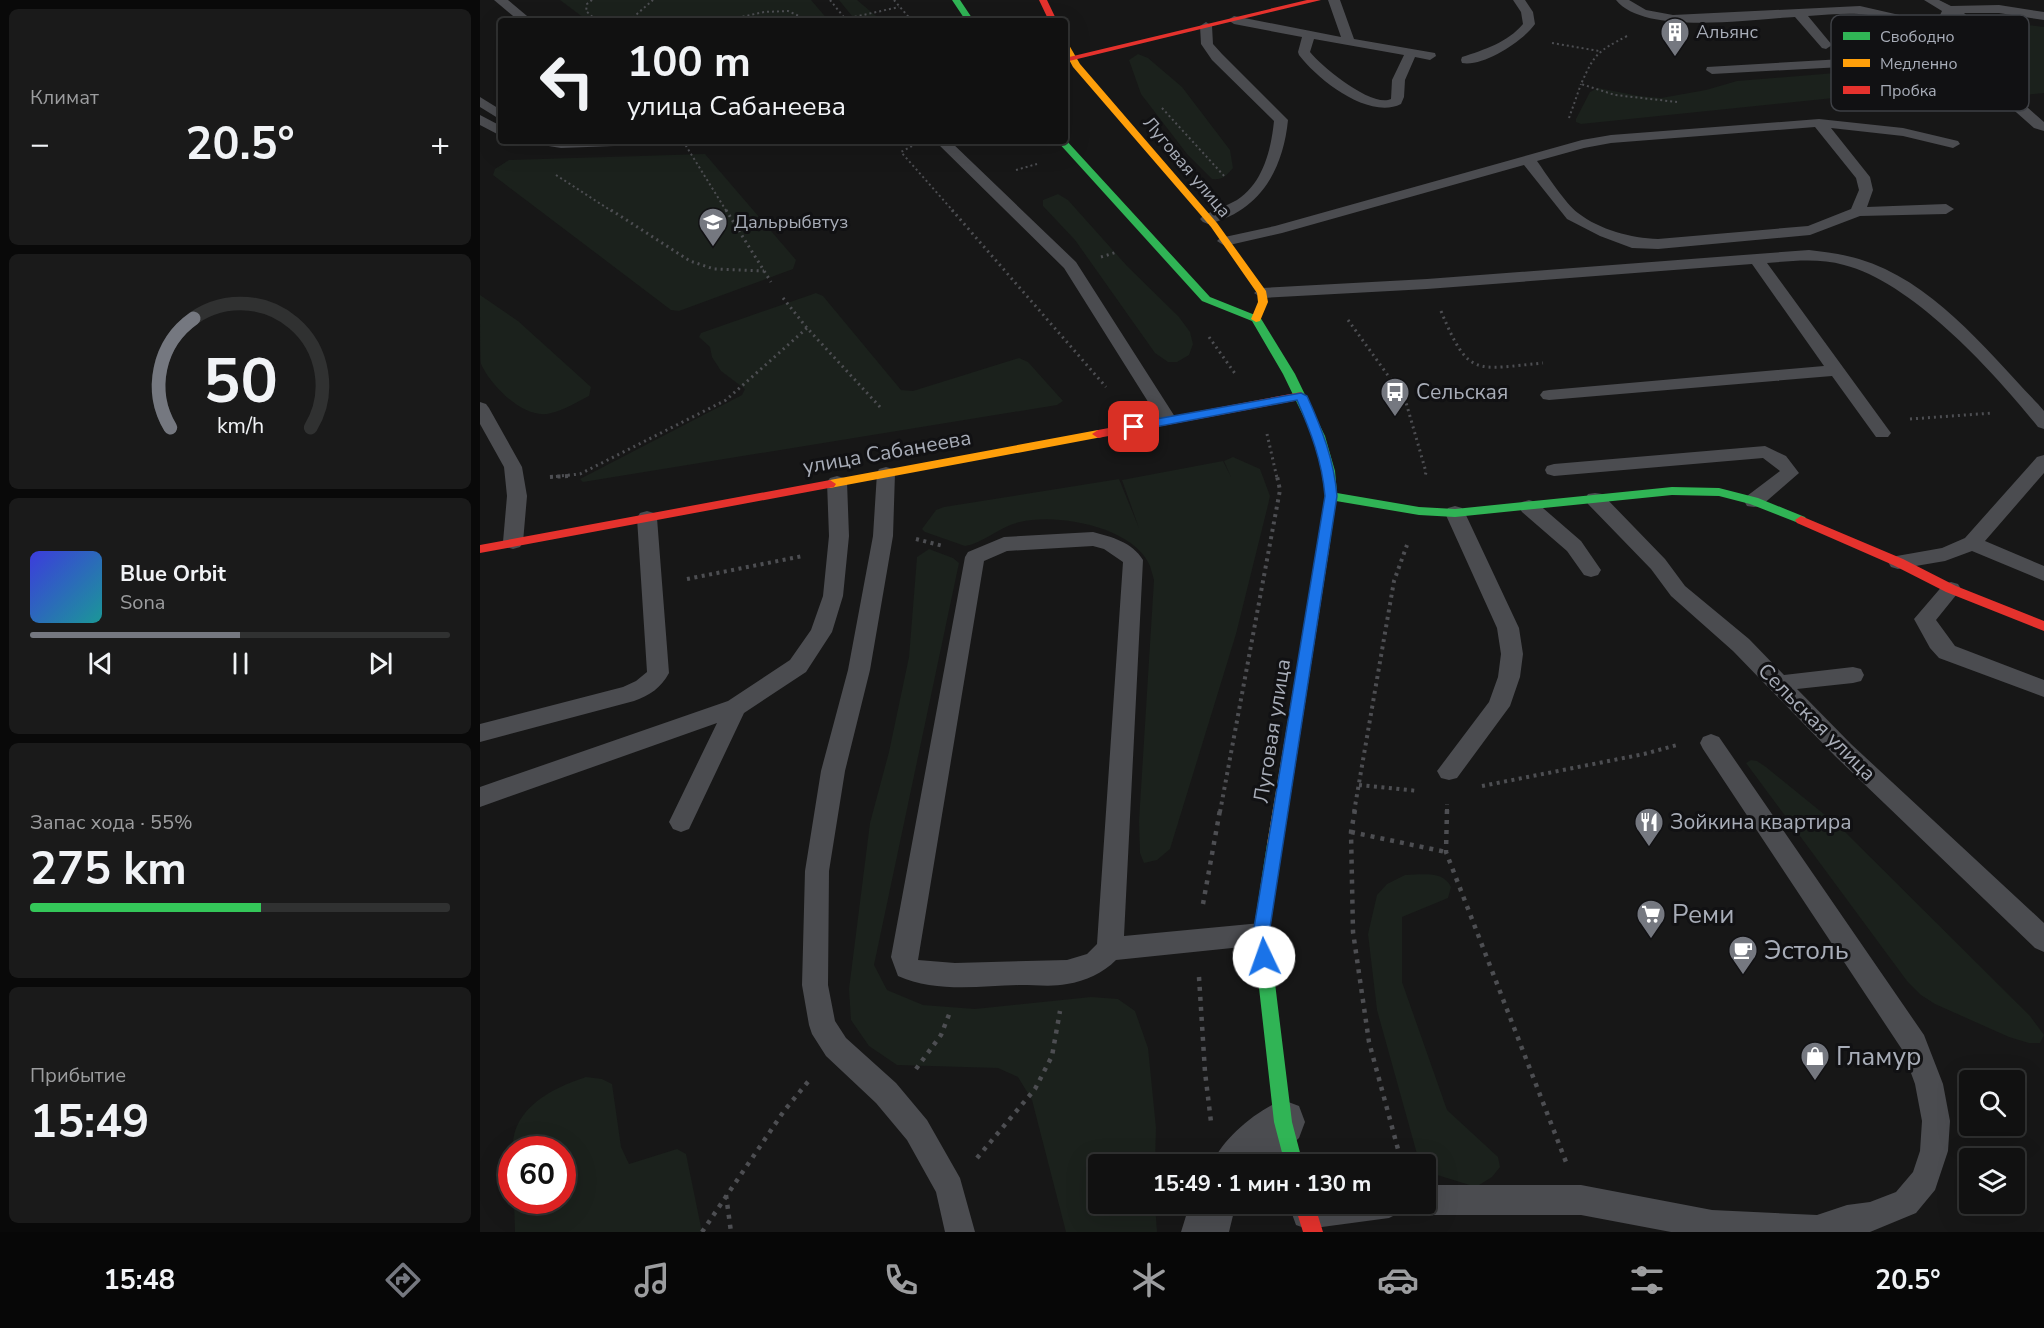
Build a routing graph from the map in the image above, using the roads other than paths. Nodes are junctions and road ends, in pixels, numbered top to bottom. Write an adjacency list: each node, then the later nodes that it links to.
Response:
1 (500, 0): 17 (lane)
2 (956, 0): 18 (main road)
3 (1043, 0): 19 (main road)
4 (1317, 0): 20 (main road)
5 (1334, 0): 23 (lane)
6 (1519, 0): 28 (lane)
7 (1622, 0): 12 (lane)
8 (1930, 0): 11 (lane)
9 (2044, 6): 10 (lane)
10 (1999, 9): 11 (lane); 16 (lane)
11 (1950, 10): 14 (lane); 15 (lane)
12 (1799, 14): 13 (lane); 24 (lane)
13 (1888, 15)
14 (1948, 15)
15 (1958, 15)
16 (2044, 16)
17 (523, 18)
18 (968, 18)
19 (1052, 18)
20 (1234, 20): 21 (main road); 22 (lane)
21 (1206, 26): 27 (main road); 44 (lane)
22 (1309, 35): 23 (lane); 25 (lane)
23 (1349, 42): 25 (lane)
24 (1826, 45)
25 (1411, 53): 26 (lane)
26 (1430, 56)
27 (1068, 59): 44 (main road, Луговая улица)
28 (1467, 60)
29 (1831, 64): 30 (lane)
30 (1712, 70)
31 (480, 101): 33 (lane)
32 (2023, 111): 36 (lane)
33 (498, 114)
34 (480, 119): 37 (lane)
35 (1820, 123): 40 (lane); 41 (lane); 43 (lane)
36 (2044, 127)
37 (498, 130)
38 (945, 144): 53 (lane)
39 (1065, 144): 48 (main road)
40 (1953, 144)
41 (1529, 161): 43 (lane); 45 (lane)
42 (1946, 209): 43 (lane)
43 (1858, 212)
44 (1208, 219): 45 (main road, Луговая улица)
45 (1225, 241): 47 (main road, Луговая улица)
46 (1757, 260): 47 (lane); 49 (lane); 54 (lane)
47 (1262, 293): 48 (main road)
48 (1257, 319): 51 (main road, Луговая улица)
49 (1834, 370): 50 (lane); 55 (lane)
50 (1549, 395)
51 (1301, 396): 53 (main road, улица Сабанеева); 60 (main road, Луговая улица)
52 (480, 408): 66 (lane)
53 (1168, 420): 58 (main road, улица Сабанеева)
54 (2044, 423)
55 (1878, 428)
56 (2044, 461): 67 (lane)
57 (1554, 470): 62 (lane)
58 (886, 473): 59 (main road, улица Сабанеева); 91 (lane)
59 (837, 482): 65 (main road, улица Сабанеева); 77 (lane)
60 (1331, 496): 64 (main road); 83 (main road, Луговая улица)
61 (1595, 499): 62 (main road); 63 (main road); 75 (lane, Сельская улица)
62 (1754, 501): 69 (main road)
63 (1529, 507): 64 (main road); 70 (lane)
64 (1455, 513): 80 (lane)
65 (647, 518): 66 (main road, улица Сабанеева); 78 (lane)
66 (513, 542): 68 (main road, улица Сабанеева)
67 (1972, 543): 69 (lane); 71 (lane)
68 (480, 549)
69 (1898, 562): 72 (main road)
70 (1591, 570)
71 (2044, 574)
72 (1951, 589): 73 (main road); 76 (lane)
73 (2044, 626)
74 (1853, 675): 75 (lane)
75 (1781, 686): 84 (lane, Сельская улица)
76 (2044, 689)
77 (736, 707): 81 (lane); 82 (lane)
78 (480, 733)
79 (1711, 743): 89 (lane)
80 (1449, 771)
81 (480, 797)
82 (681, 822)
83 (1261, 934): 85 (lane); 86 (main road, Луговая улица)
84 (2044, 940)
85 (1110, 949): 85 (lane)
86 (1283, 1122): 87 (street); 88 (main road, Луговая улица)
87 (1246, 1154)
88 (1291, 1154)
89 (1436, 1200)
90 (1210, 1214): 92 (street)
91 (960, 1232)
92 (1205, 1232)

